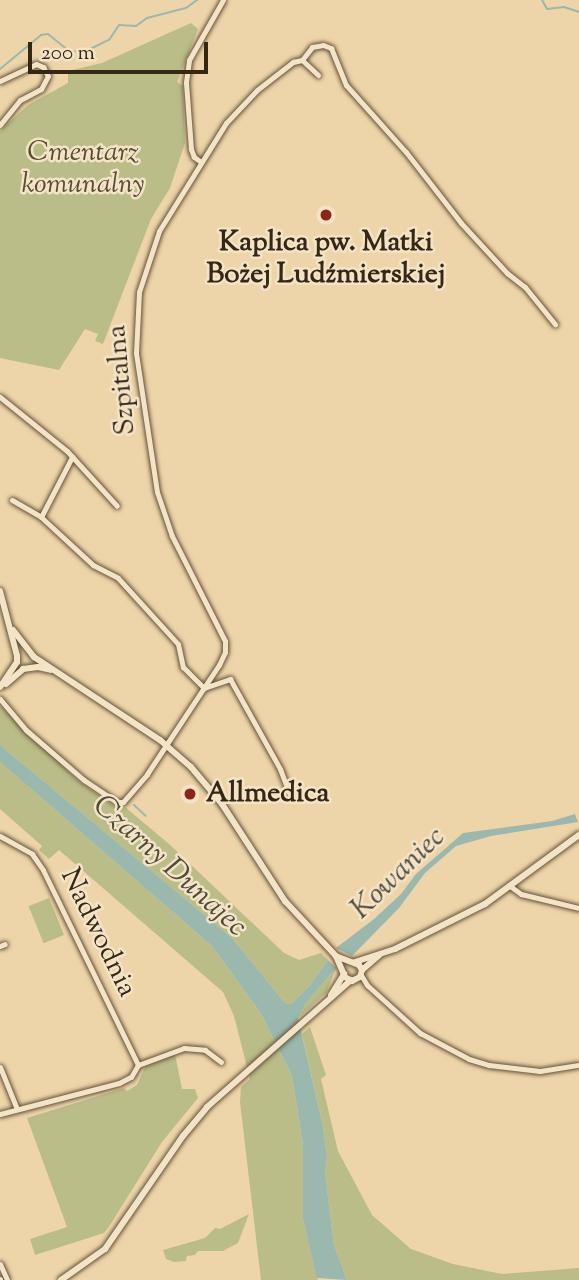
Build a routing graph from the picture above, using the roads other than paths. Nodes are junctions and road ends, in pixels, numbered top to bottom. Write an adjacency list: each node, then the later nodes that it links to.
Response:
1 (223, 0): 6 (street)
2 (302, 60): 3 (street); 6 (street, Szpitalna); 7 (street, Szpitalna)
3 (318, 75)
4 (0, 80): 5 (street)
5 (0, 125)
6 (201, 162): 22 (street, Szpitalna)
7 (555, 324)
8 (0, 397): 9 (street)
9 (72, 457): 11 (street); 12 (street)
10 (12, 500): 12 (street)
11 (117, 506)
12 (41, 517): 22 (street)
13 (0, 590): 14 (street)
14 (13, 630): 15 (street); 17 (street)
15 (26, 651): 16 (street); 17 (street)
16 (34, 657): 18 (street); 20 (street)
17 (17, 659): 19 (street); 21 (street)
18 (31, 667): 19 (street); 20 (street)
19 (23, 669): 21 (street)
20 (60, 674): 24 (street)
21 (0, 688)
22 (204, 688): 24 (street, Szpitalna); 25 (street)
23 (0, 699): 24 (street, Szpitalna)
24 (166, 745): 31 (street)
25 (289, 793)
26 (579, 835): 28 (street)
27 (0, 836): 37 (street, Nadwodnia)
28 (510, 886): 29 (street); 30 (street)
29 (579, 908)
30 (380, 954): 32 (street); 34 (street)
31 (336, 956): 32 (street); 33 (street)
32 (353, 962): 33 (street); 34 (street)
33 (344, 971): 34 (street); 35 (street)
34 (357, 977): 35 (street); 38 (street)
35 (330, 997): 44 (street)
36 (221, 1062): 37 (street)
37 (138, 1065): 40 (street)
38 (579, 1065)
39 (0, 1067): 40 (street)
40 (17, 1109): 41 (street)
41 (0, 1114)
42 (0, 1264): 43 (street)
43 (7, 1280)
44 (61, 1280)

